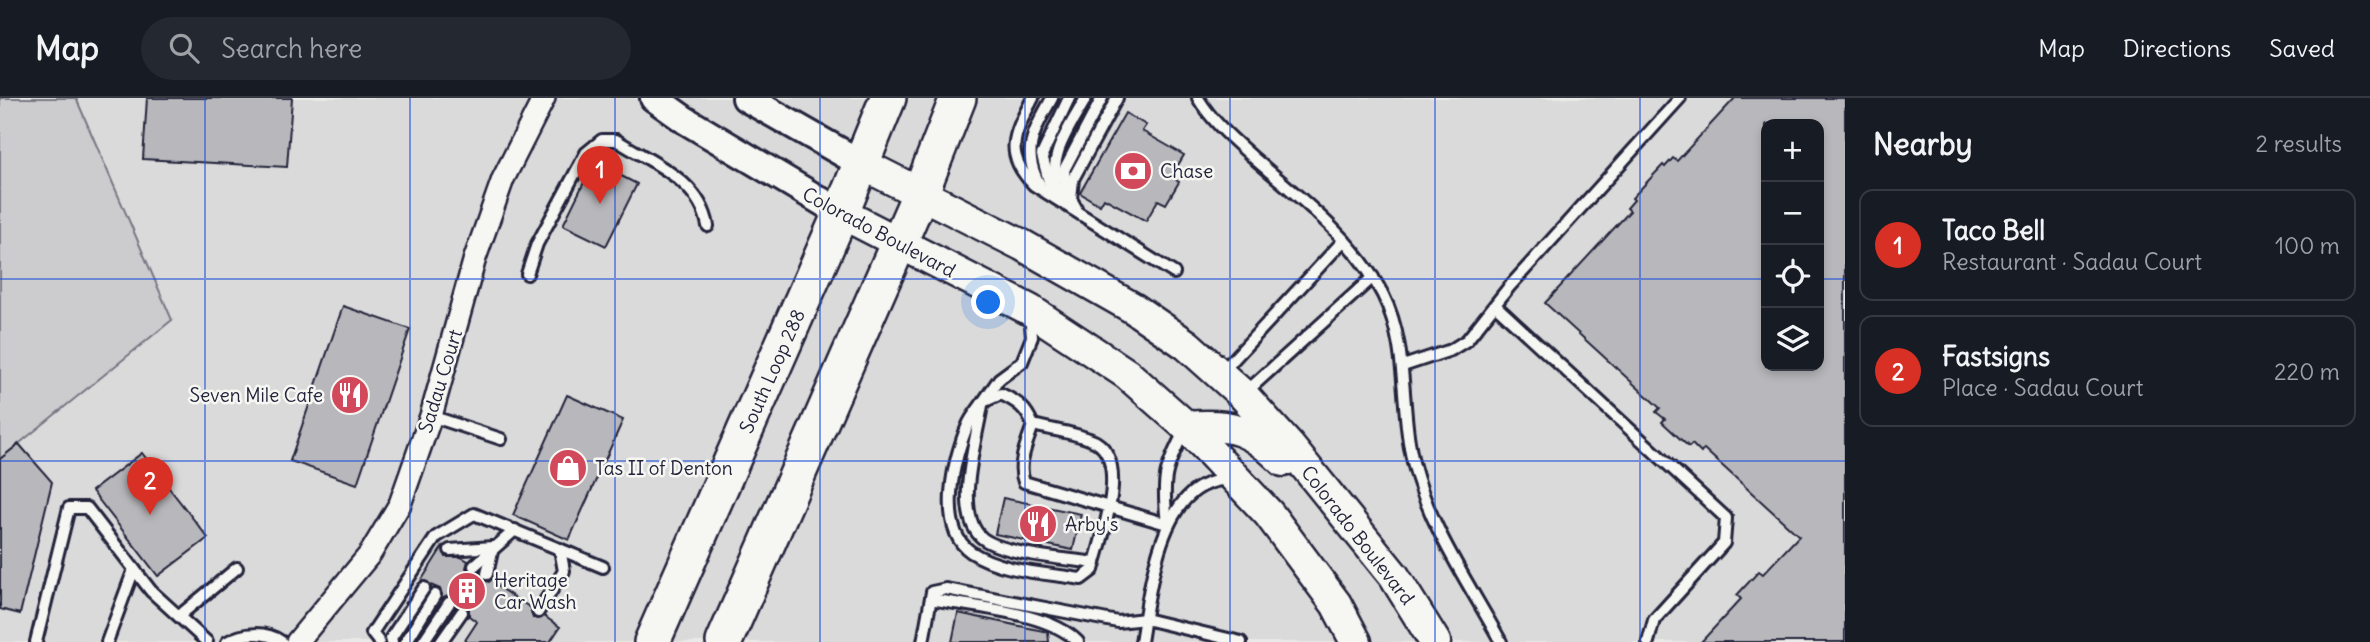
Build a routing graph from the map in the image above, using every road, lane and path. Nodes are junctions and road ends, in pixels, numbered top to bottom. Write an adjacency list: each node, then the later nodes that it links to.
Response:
1 (544, 98): 31 (street, Sadau Court)
2 (654, 98): 18 (street, Colorado Boulevard)
3 (746, 98): 14 (street, Colorado Boulevard)
4 (888, 98): 14 (highway, South Loop 288)
5 (958, 98): 16 (highway)
6 (1033, 98): 15 (lane)
7 (1052, 98): 15 (lane)
8 (1069, 98): 17 (lane)
9 (1086, 98): 17 (lane)
10 (1102, 98): 17 (lane)
11 (1117, 98): 17 (lane)
12 (1198, 98): 20 (lane)
13 (1680, 98): 25 (lane)
14 (862, 164): 16 (main road, Colorado Boulevard); 18 (highway, South Loop 288)
15 (1043, 190): 17 (lane)
16 (921, 192): 21 (highway); 28 (main road, Colorado Boulevard)
17 (1066, 204): 22 (lane)
18 (841, 213): 21 (main road, Colorado Boulevard); 69 (highway, South Loop 288)
19 (708, 226): 23 (lane)
20 (1344, 240): 24 (lane); 28 (lane)
21 (897, 244): 26 (main road, Colorado Boulevard); 57 (highway)
22 (1174, 273)
23 (527, 274)
24 (1373, 277): 27 (lane); 29 (lane)
25 (1496, 306): 27 (lane); 77 (lane)
26 (1030, 310): 30 (lane); 33 (main road, Colorado Boulevard)
27 (1402, 366): 76 (lane)
28 (1219, 375): 29 (main road, Colorado Boulevard)
29 (1242, 395): 48 (main road, Colorado Boulevard)
30 (983, 402): 32 (lane); 42 (lane); 42 (lane)
31 (431, 416): 34 (lane); 63 (street, Sadau Court)
32 (1033, 425): 36 (lane); 36 (lane)
33 (1187, 427): 35 (main road, Colorado Boulevard); 37 (lane); 48 (main road)
34 (501, 439)
35 (1244, 485): 37 (lane); 74 (main road, Colorado Boulevard)
36 (1108, 507): 37 (lane); 42 (lane)
37 (1167, 524): 56 (lane)
38 (515, 530): 39 (lane); 40 (lane); 64 (lane)
39 (494, 547): 41 (lane); 43 (lane); 47 (lane)
40 (560, 549): 44 (lane); 54 (lane)
41 (454, 553)
42 (1095, 563)
43 (474, 566)
44 (603, 567)
45 (237, 568): 55 (lane)
46 (134, 569): 55 (lane); 58 (lane); 59 (lane)
47 (487, 574)
48 (1394, 576): 75 (main road, Colorado Boulevard)
49 (424, 588): 65 (lane)
50 (435, 595): 66 (lane)
51 (931, 599): 56 (lane); 70 (lane); 71 (lane)
52 (449, 603): 67 (lane)
53 (462, 612): 68 (lane)
54 (538, 612)
55 (179, 616): 60 (lane)
56 (1145, 620): 72 (lane); 73 (lane)
57 (727, 640)
58 (36, 642)
59 (107, 642)
60 (207, 642)
61 (227, 642): 62 (lane)
62 (282, 642)
63 (297, 642)
64 (379, 642)
65 (392, 642)
66 (406, 642)
67 (424, 642)
68 (441, 642)
69 (652, 642)
70 (923, 642)
71 (1078, 642)
72 (1141, 642)
73 (1241, 642)
74 (1356, 642)
75 (1435, 642)
76 (1501, 642)
77 (1648, 642)

